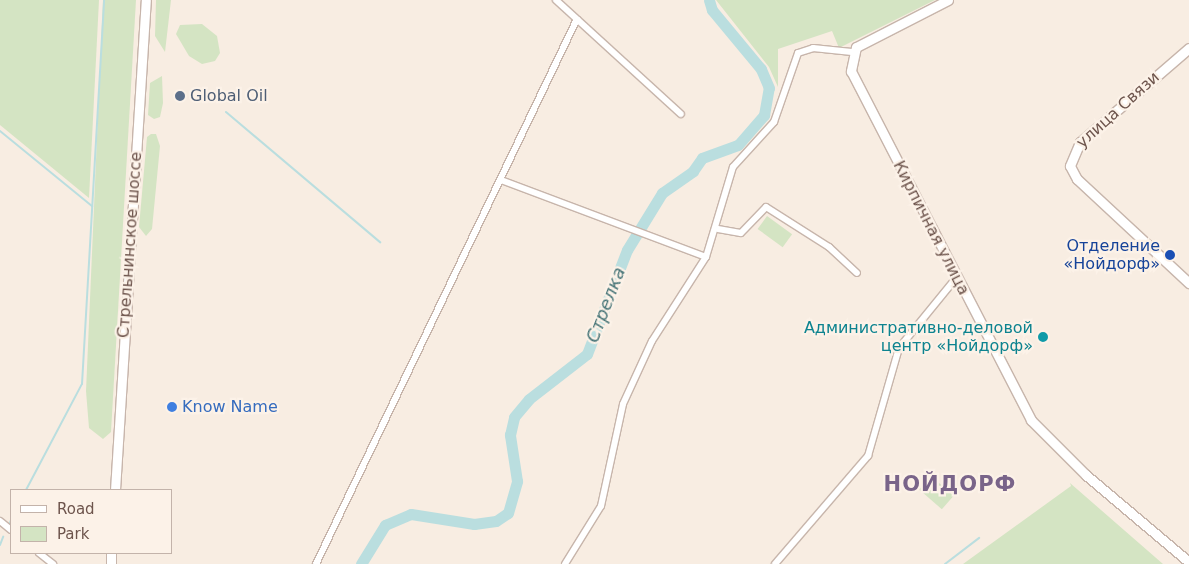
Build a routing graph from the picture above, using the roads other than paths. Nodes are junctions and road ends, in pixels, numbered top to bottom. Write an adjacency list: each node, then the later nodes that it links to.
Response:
1 (146, 0): 14 (street, Стрельнинское шоссе)
2 (556, 0): 4 (street)
3 (948, 0): 6 (street)
4 (577, 19): 7 (street); 8 (street)
5 (1189, 48): 13 (street, улица Связи)
6 (851, 55): 9 (street); 12 (street, Кирпичная улица)
7 (681, 114)
8 (501, 180): 10 (street); 20 (street)
9 (718, 229): 10 (street); 11 (street)
10 (706, 258): 21 (street)
11 (857, 273)
12 (956, 278): 18 (street, Кирпичная улица); 22 (street)
13 (1189, 283)
14 (115, 489)
15 (0, 521): 16 (street)
16 (10, 529)
17 (41, 554): 19 (street)
18 (1189, 562)
19 (53, 564)
20 (316, 564)
21 (565, 564)
22 (776, 564)

